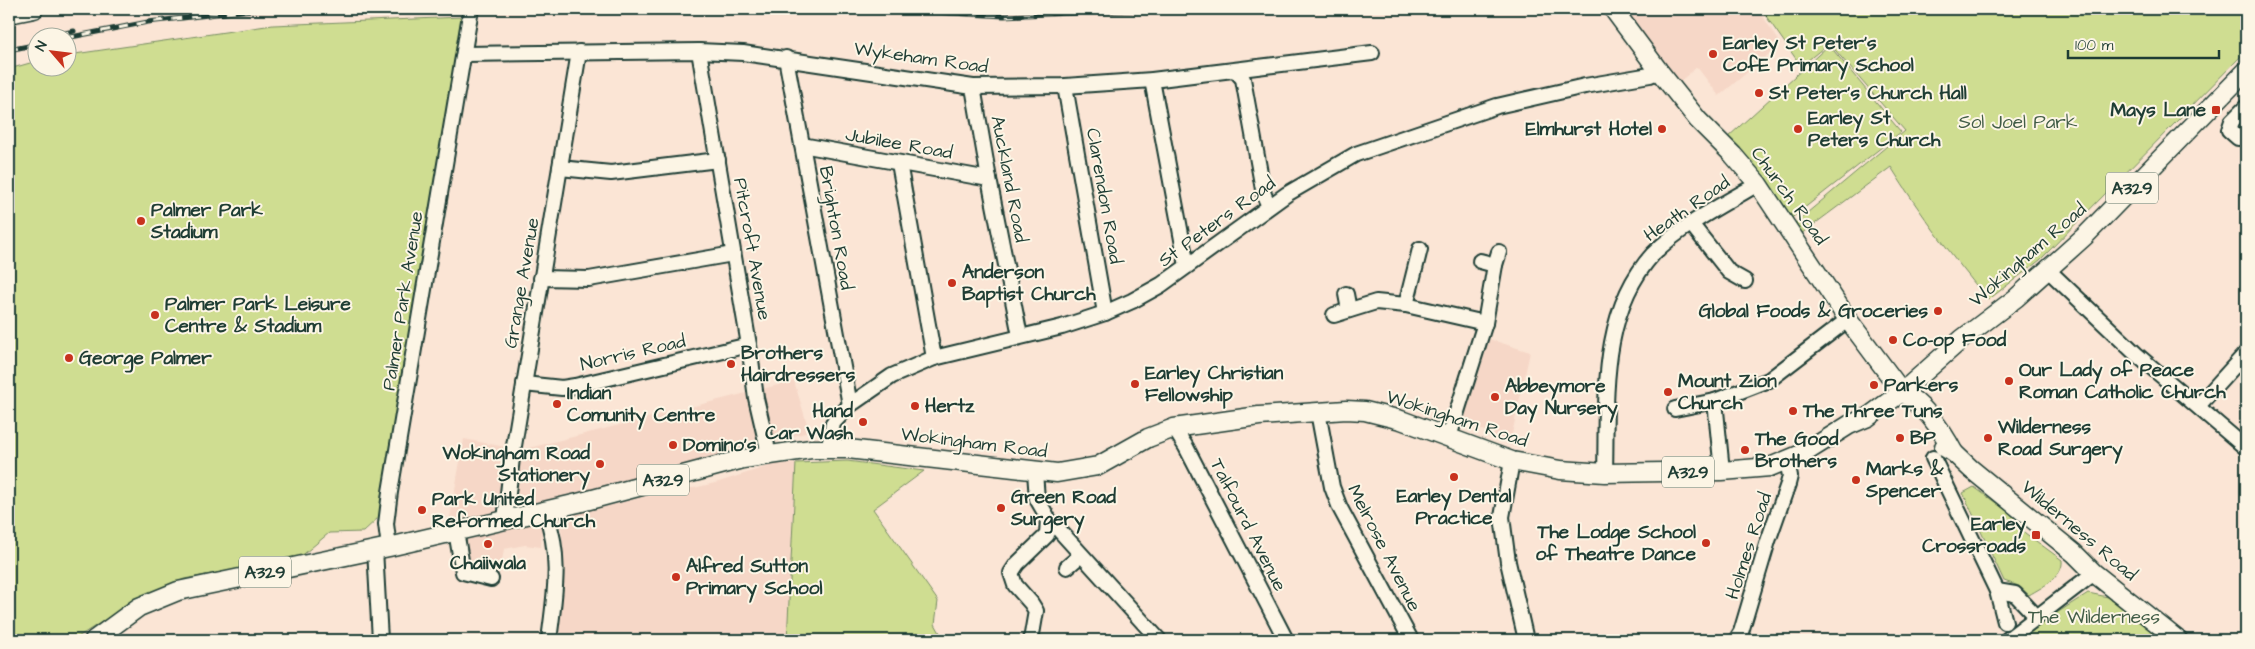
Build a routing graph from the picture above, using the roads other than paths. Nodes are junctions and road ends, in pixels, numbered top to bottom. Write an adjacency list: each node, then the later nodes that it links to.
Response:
1 (34, 9): 4 (main road)
2 (471, 9): 8 (street, Palmer Park Avenue)
3 (1613, 9): 11 (main road, Church Road)
4 (9, 14)
5 (699, 51): 6 (street, Wykeham Road); 9 (street, Wykeham Road); 19 (street, Pitcroft Avenue)
6 (579, 52): 8 (street, Wykeham Road); 21 (street, Grange Avenue)
7 (1372, 53): 10 (street, Wykeham Road)
8 (464, 57): 69 (street, Palmer Park Avenue)
9 (786, 58): 15 (street, Wykeham Road); 18 (street, Brighton Road)
10 (1236, 71): 13 (street, Wykeham Road); 24 (street)
11 (1659, 71): 23 (main road, Church Road); 24 (street, St Peters Road)
12 (2245, 73): 30 (main road, Wokingham Road / A329)
13 (1152, 80): 14 (street, Wykeham Road); 29 (street)
14 (1065, 86): 15 (street, Wykeham Road); 36 (street, Clarendon Road)
15 (973, 87): 22 (street, Auckland Road)
16 (2246, 107): 17 (street)
17 (2238, 138)
18 (802, 145): 20 (street, Jubilee Road); 48 (street, Brighton Road)
19 (718, 160): 21 (street); 27 (street, Pitcroft Avenue)
20 (899, 164): 22 (street, Jubilee Road); 44 (street)
21 (560, 168): 31 (street, Grange Avenue)
22 (989, 179): 40 (street, Auckland Road)
23 (1758, 184): 25 (street, Heath Road); 38 (main road, Church Road)
24 (1269, 206): 29 (street, St Peters Road)
25 (1692, 225): 32 (street); 64 (street, Heath Road)
26 (1420, 249): 34 (street)
27 (733, 254): 31 (street); 42 (street, Pitcroft Avenue)
28 (1480, 261): 39 (street)
29 (1187, 266): 36 (street, St Peters Road)
30 (2048, 270): 41 (main road, Wokingham Road / A329); 49 (street)
31 (541, 278): 45 (street, Grange Avenue)
32 (1745, 281)
33 (1346, 294): 35 (street)
34 (1406, 306): 35 (street); 39 (street)
35 (1349, 310): 37 (street)
36 (1105, 313): 40 (street, St Peters Road)
37 (1334, 315)
38 (1849, 321): 46 (main road, Church Road); 47 (street)
39 (1485, 323): 54 (street)
40 (1020, 336): 44 (street, St Peters Road)
41 (1962, 339): 46 (main road, Wokingham Road / A329); 51 (main road)
42 (749, 345): 45 (street, Norris Road); 58 (street, Pitcroft Avenue)
43 (2246, 353): 49 (street)
44 (934, 358): 48 (street, St Peters Road)
45 (524, 384): 66 (street, Grange Avenue)
46 (1899, 387): 51 (main road, Wilderness Road); 57 (main road, Wilderness Road); 61 (main road, Wokingham Road / A329)
47 (1714, 400): 50 (street); 62 (street)
48 (850, 405): 55 (street, St Peters Road)
49 (2198, 406): 56 (street)
50 (1675, 409)
51 (1922, 409): 57 (main road, Wilderness Road)
52 (1318, 412): 53 (main road, Wokingham Road / A329); 54 (main road, Wokingham Road / A329); 83 (street, Melrose Avenue)
53 (1174, 428): 63 (main road, Wokingham Road / A329); 82 (street, Talfourd Avenue)
54 (1449, 437): 60 (main road, Wokingham Road / A329)
55 (829, 448): 58 (main road, Wokingham Road / A329); 63 (main road, Wokingham Road / A329)
56 (2246, 448)
57 (1954, 453): 72 (main road, Wilderness Road)
58 (769, 454): 65 (main road, Wokingham Road / A329)
59 (1932, 458): 74 (street)
60 (1512, 461): 64 (main road, Wokingham Road / A329); 84 (street)
61 (1787, 461): 62 (main road, Wokingham Road / A329); 85 (street, Holmes Road)
62 (1722, 471): 64 (main road, Wokingham Road / A329)
63 (1035, 472): 80 (street)
64 (1604, 473)
65 (545, 511): 66 (main road, Wokingham Road / A329); 79 (street)
66 (506, 520): 68 (main road, Wokingham Road / A329)
67 (1060, 531): 70 (street)
68 (456, 532): 69 (main road, Wokingham Road / A329); 73 (street)
69 (382, 548): 77 (main road, Wokingham Road / A329); 78 (street, Palmer Park Avenue)
70 (1081, 555): 71 (street); 81 (street)
71 (1067, 567)
72 (2094, 573): 75 (street); 87 (main road, Wilderness Road)
73 (491, 578)
74 (1997, 591): 75 (street); 76 (street)
75 (2037, 617): 86 (street)
76 (2005, 622)
77 (94, 640)
78 (380, 640)
79 (549, 640)
80 (1031, 640)
81 (1159, 640)
82 (1286, 640)
83 (1411, 640)
84 (1526, 640)
85 (1736, 640)
86 (2008, 640)
87 (2178, 640)

